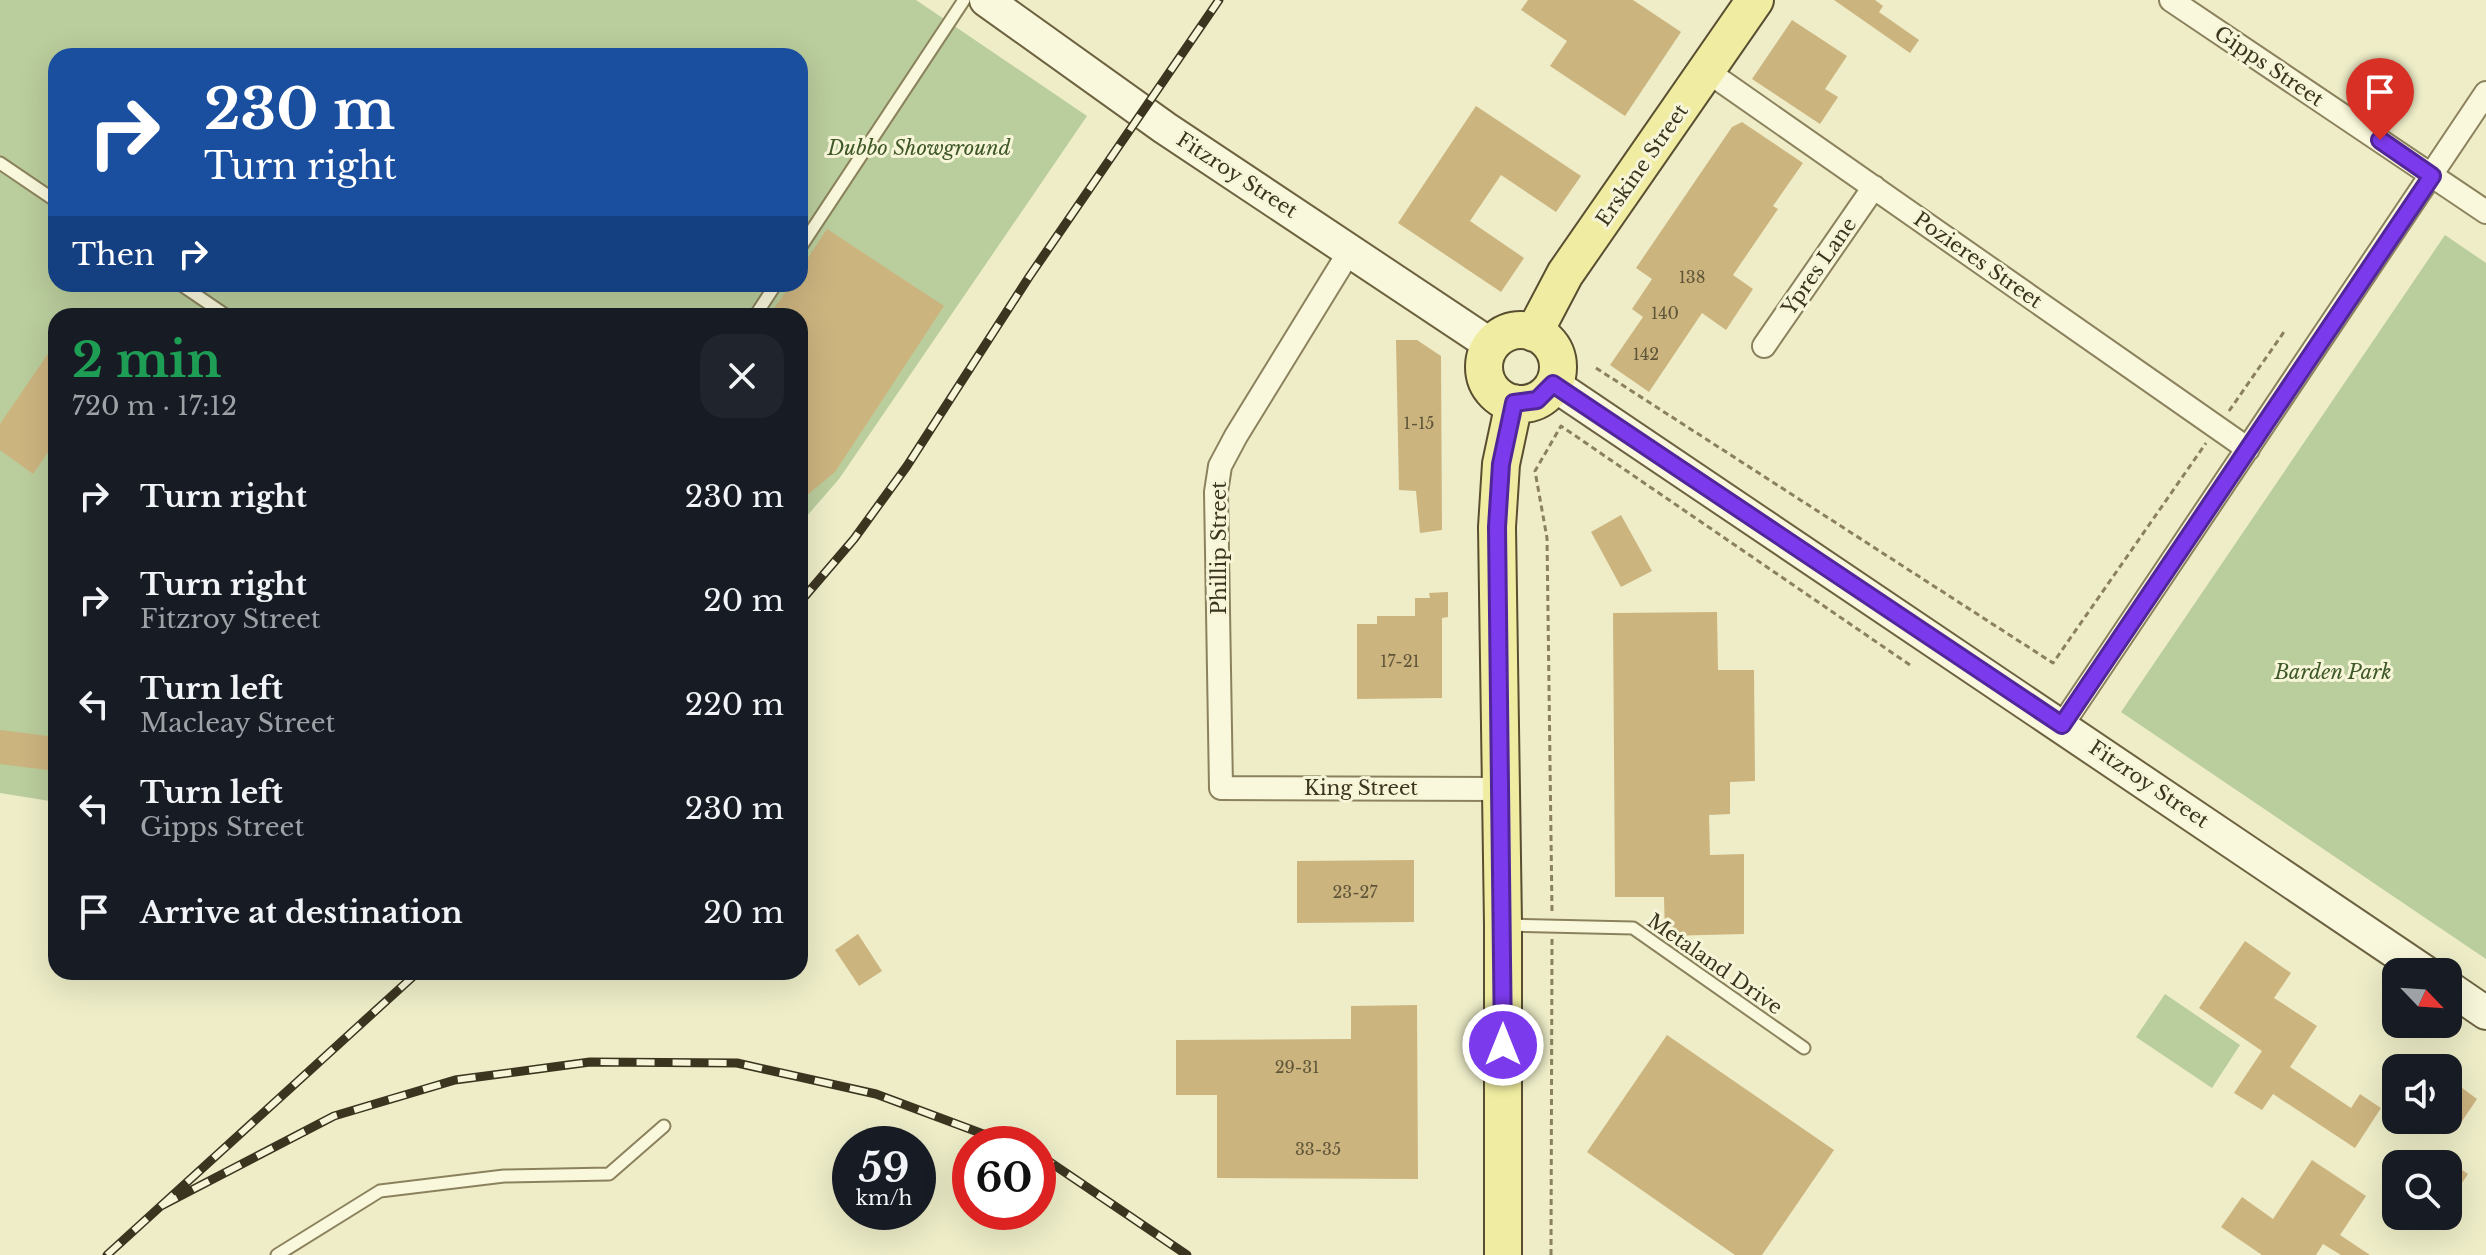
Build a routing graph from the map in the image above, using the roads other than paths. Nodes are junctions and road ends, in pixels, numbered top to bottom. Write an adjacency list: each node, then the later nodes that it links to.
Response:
1 (964, 0): 12 (lane)
2 (986, 0): 13 (street, Fitzroy Street)
3 (1755, 0): 5 (main road, Erskine Street)
4 (2171, 0): 8 (street, Gipps Street)
5 (1707, 71): 9 (street, Pozieres Street); 16 (main road, Erskine Street)
6 (2486, 93): 8 (street)
7 (0, 163): 10 (lane)
8 (2432, 176): 11 (street, Gipps Street); 21 (street)
9 (1874, 187): 18 (street, Ypres Lane); 21 (street, Pozieres Street)
10 (48, 196)
11 (2486, 212)
12 (808, 236)
13 (1351, 249): 17 (street, Fitzroy Street); 23 (street, Phillip Street)
14 (192, 292): 15 (lane)
15 (215, 308)
16 (1534, 333): 17 (main road); 19 (main road)
17 (1491, 345): 20 (main road)
18 (1764, 346)
19 (1553, 384): 20 (main road); 22 (street, Fitzroy Street)
20 (1514, 403): 24 (main road)
21 (2248, 449): 22 (street)
22 (2062, 725): 26 (street, Fitzroy Street)
23 (1221, 788): 24 (street, King Street)
24 (1501, 789): 25 (main road)
25 (1503, 924): 29 (lane, Metaland Drive); 32 (main road)
26 (2404, 958)
27 (2462, 997): 28 (street)
28 (2486, 1013)
29 (1804, 1048)
30 (664, 1126): 31 (lane)
31 (277, 1255)
32 (1503, 1255)

